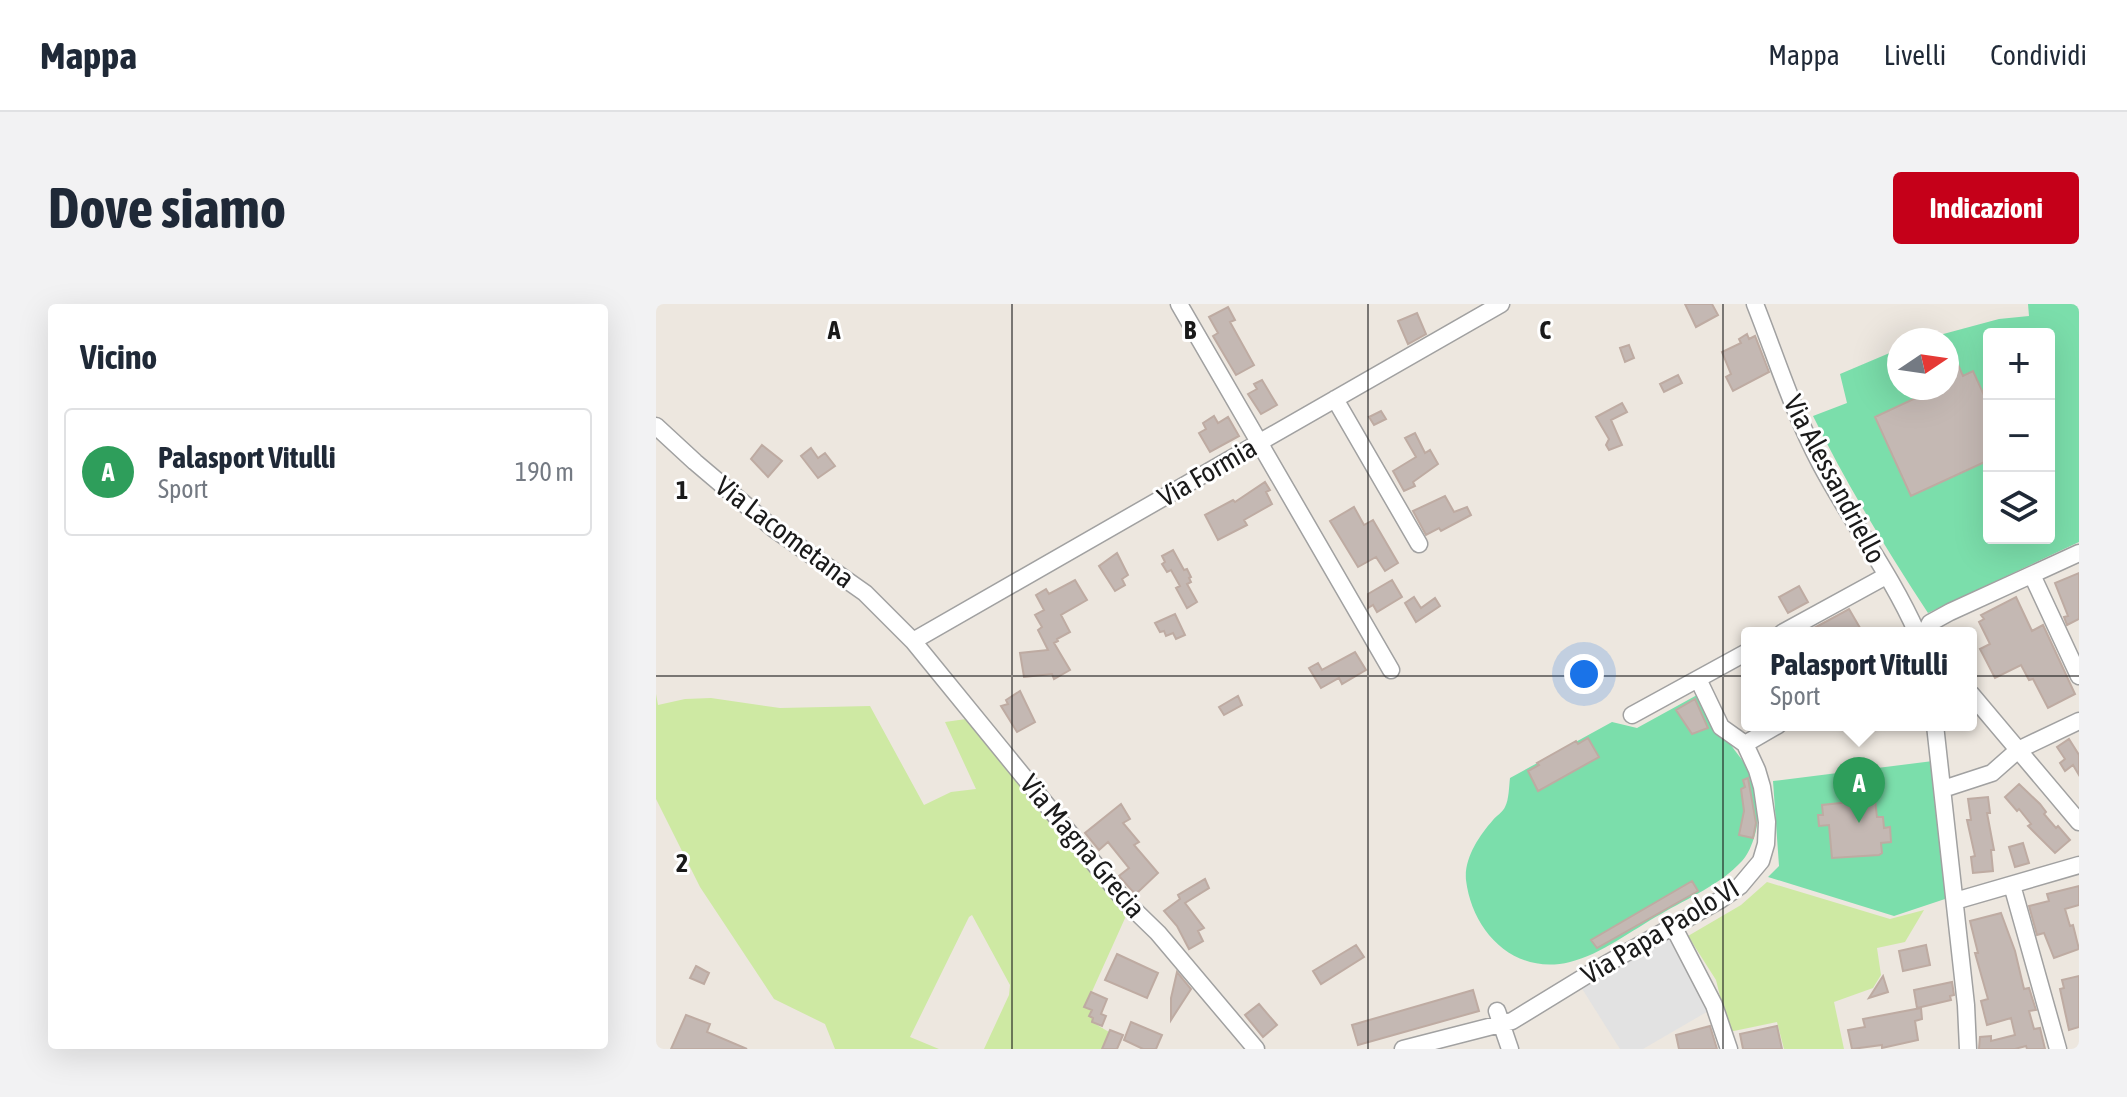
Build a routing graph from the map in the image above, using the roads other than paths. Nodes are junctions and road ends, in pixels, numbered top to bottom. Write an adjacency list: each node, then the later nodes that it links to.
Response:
1 (1179, 304): 6 (street)
2 (1501, 304): 4 (street, Via Formia)
3 (1755, 304): 10 (street, Via Alessandriello)
4 (1335, 399): 6 (street, Via Formia); 7 (street)
5 (656, 426): 18 (street, Via Lacometana)
6 (1259, 443): 18 (street, Via Formia); 20 (street)
7 (1419, 544)
8 (2079, 553): 9 (street)
9 (2032, 575): 12 (street); 21 (street)
10 (1886, 576): 11 (street, Via Alessandriello); 13 (street)
11 (1905, 604): 14 (street, Via Alessandriello); 15 (street, Via Alessandriello)
12 (1950, 612): 16 (street); 17 (street)
13 (1793, 627)
14 (1915, 627)
15 (1923, 627)
16 (1928, 627)
17 (1942, 627)
18 (913, 641): 37 (street, Via Magna Grecia)
19 (1741, 655): 22 (street)
20 (1391, 670)
21 (2079, 676)
22 (1698, 679): 24 (street); 28 (street, Via Papa Paolo VI)
23 (1977, 701): 29 (street)
24 (1632, 715)
25 (2079, 721): 29 (street)
26 (1768, 731): 28 (street)
27 (1935, 731): 30 (street)
28 (1745, 744): 35 (street, Via Papa Paolo VI)
29 (2018, 750): 30 (street); 31 (street)
30 (1943, 789): 34 (street)
31 (2079, 822)
32 (2079, 865): 33 (street)
33 (2012, 885): 34 (street); 42 (street)
34 (1955, 901): 41 (street)
35 (1673, 926): 36 (street, Via Papa Paolo VI); 40 (street)
36 (1500, 1017): 38 (street, Via Papa Paolo VI); 39 (street)
37 (1256, 1049)
38 (1403, 1049)
39 (1510, 1049)
40 (1729, 1049)
41 (1968, 1049)
42 (2058, 1049)

